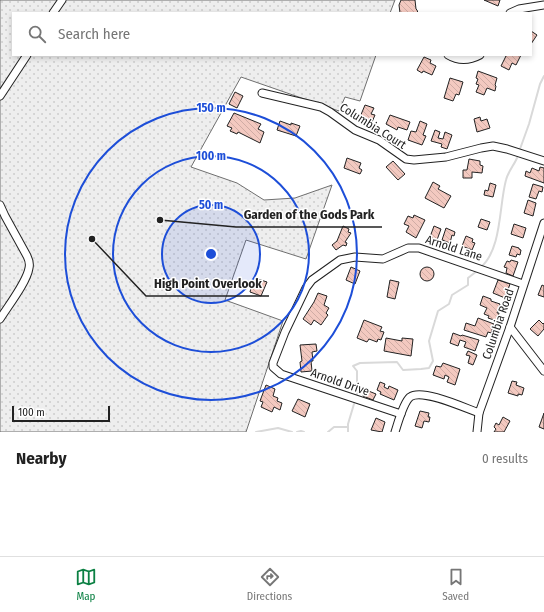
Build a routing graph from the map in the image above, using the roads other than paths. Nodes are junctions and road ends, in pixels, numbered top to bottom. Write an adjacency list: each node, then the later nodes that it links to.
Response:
1 (62, 0): 3 (street)
2 (544, 5): 4 (street)
3 (54, 12)
4 (512, 12)
5 (26, 56): 9 (street)
6 (450, 56): 7 (street)
7 (477, 56)
8 (262, 93): 10 (street, Columbia Court)
9 (0, 96)
10 (544, 161)
11 (0, 205): 14 (street)
12 (544, 223): 13 (street, Columbia Road)
13 (523, 284): 15 (street, Columbia Road); 16 (street, Arnold Lane)
14 (0, 319)
15 (510, 327): 17 (street); 18 (street, Columbia Road)
16 (273, 367): 19 (street, Arnold Drive)
17 (544, 372)
18 (479, 413): 19 (street); 21 (street, Columbia Road)
19 (401, 414): 20 (street)
20 (395, 432)
21 (477, 432)

